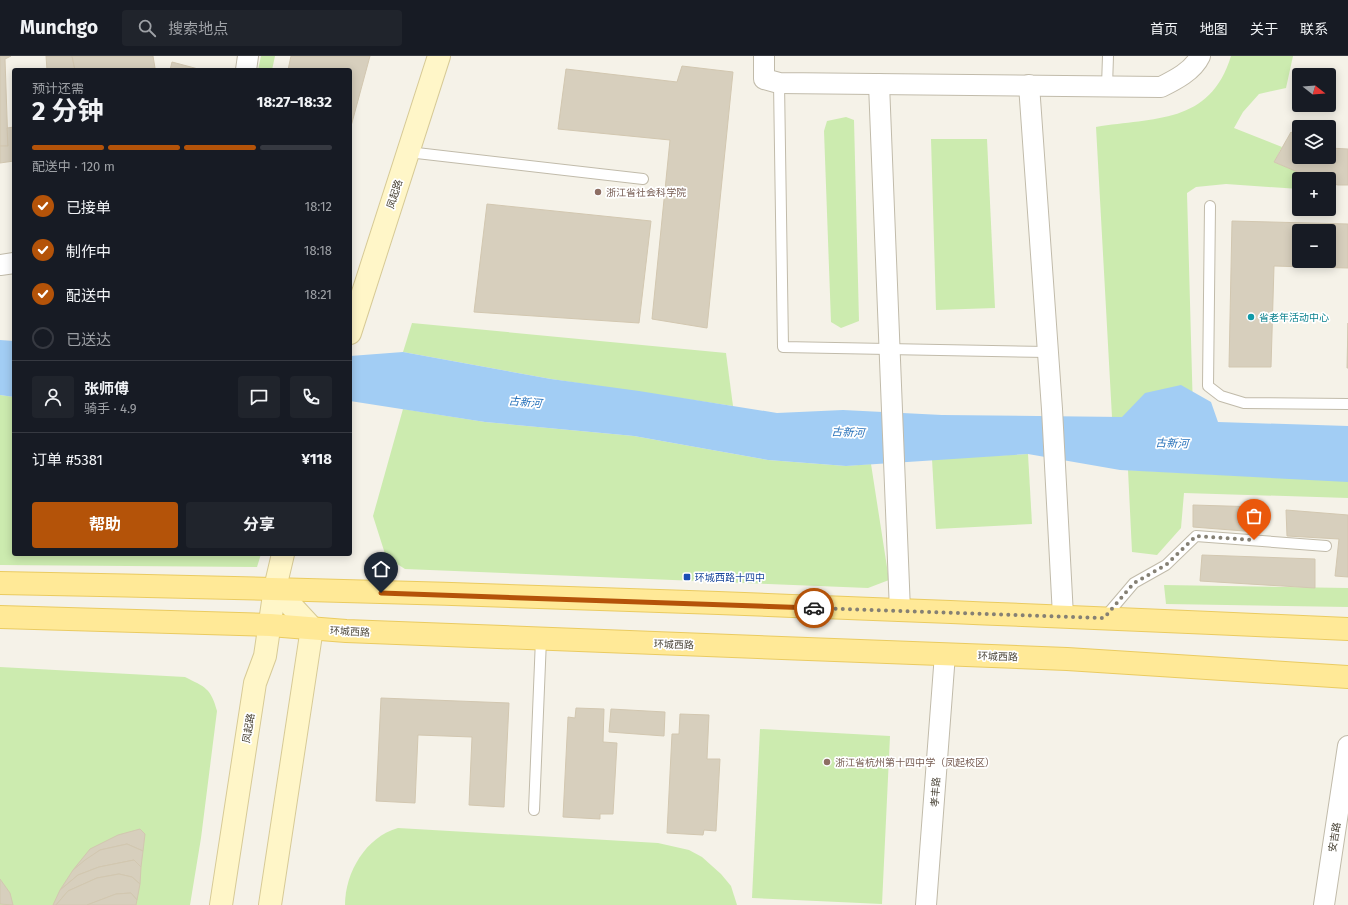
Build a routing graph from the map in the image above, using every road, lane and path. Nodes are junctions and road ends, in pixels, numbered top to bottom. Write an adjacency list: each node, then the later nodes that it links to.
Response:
1 (248, 56): 6 (street)
2 (439, 56): 11 (main road, 凤起路)
3 (764, 56): 7 (street)
4 (1108, 56): 10 (lane)
5 (1200, 56): 10 (street)
6 (246, 68)
7 (779, 83): 8 (street); 17 (lane)
8 (879, 84): 9 (street); 17 (street)
9 (1029, 85): 10 (street); 18 (street)
10 (1108, 86)
11 (408, 152): 12 (lane); 16 (main road, 凤起路)
12 (643, 179)
13 (1210, 206): 19 (lane)
14 (12, 263): 15 (street)
15 (0, 265)
16 (352, 327)
17 (889, 348): 18 (lane); 24 (street)
18 (1048, 352): 26 (street)
19 (1348, 404)
20 (1326, 546): 27 (lane)
21 (283, 556): 23 (main road, 凤起路)
22 (0, 582): 23 (main road)
23 (275, 588): 24 (main road); 28 (main road, 凤起路); 29 (main road)
24 (900, 611): 26 (main road)
25 (0, 616): 28 (main road, 环城西路)
26 (1063, 616): 27 (main road)
27 (1104, 618): 30 (main road)
28 (270, 625): 29 (main road, 环城西路); 36 (main road, 凤起路)
29 (312, 628): 31 (main road, 环城西路); 37 (main road)
30 (1348, 629)
31 (541, 639): 32 (main road, 环城西路); 35 (lane)
32 (945, 654): 33 (main road, 环城西路); 38 (street, 孝丰路)
33 (1348, 677)
34 (1348, 746): 39 (street, 安吉路)
35 (534, 810)
36 (221, 905)
37 (270, 905)
38 (926, 905)
39 (1324, 905)

